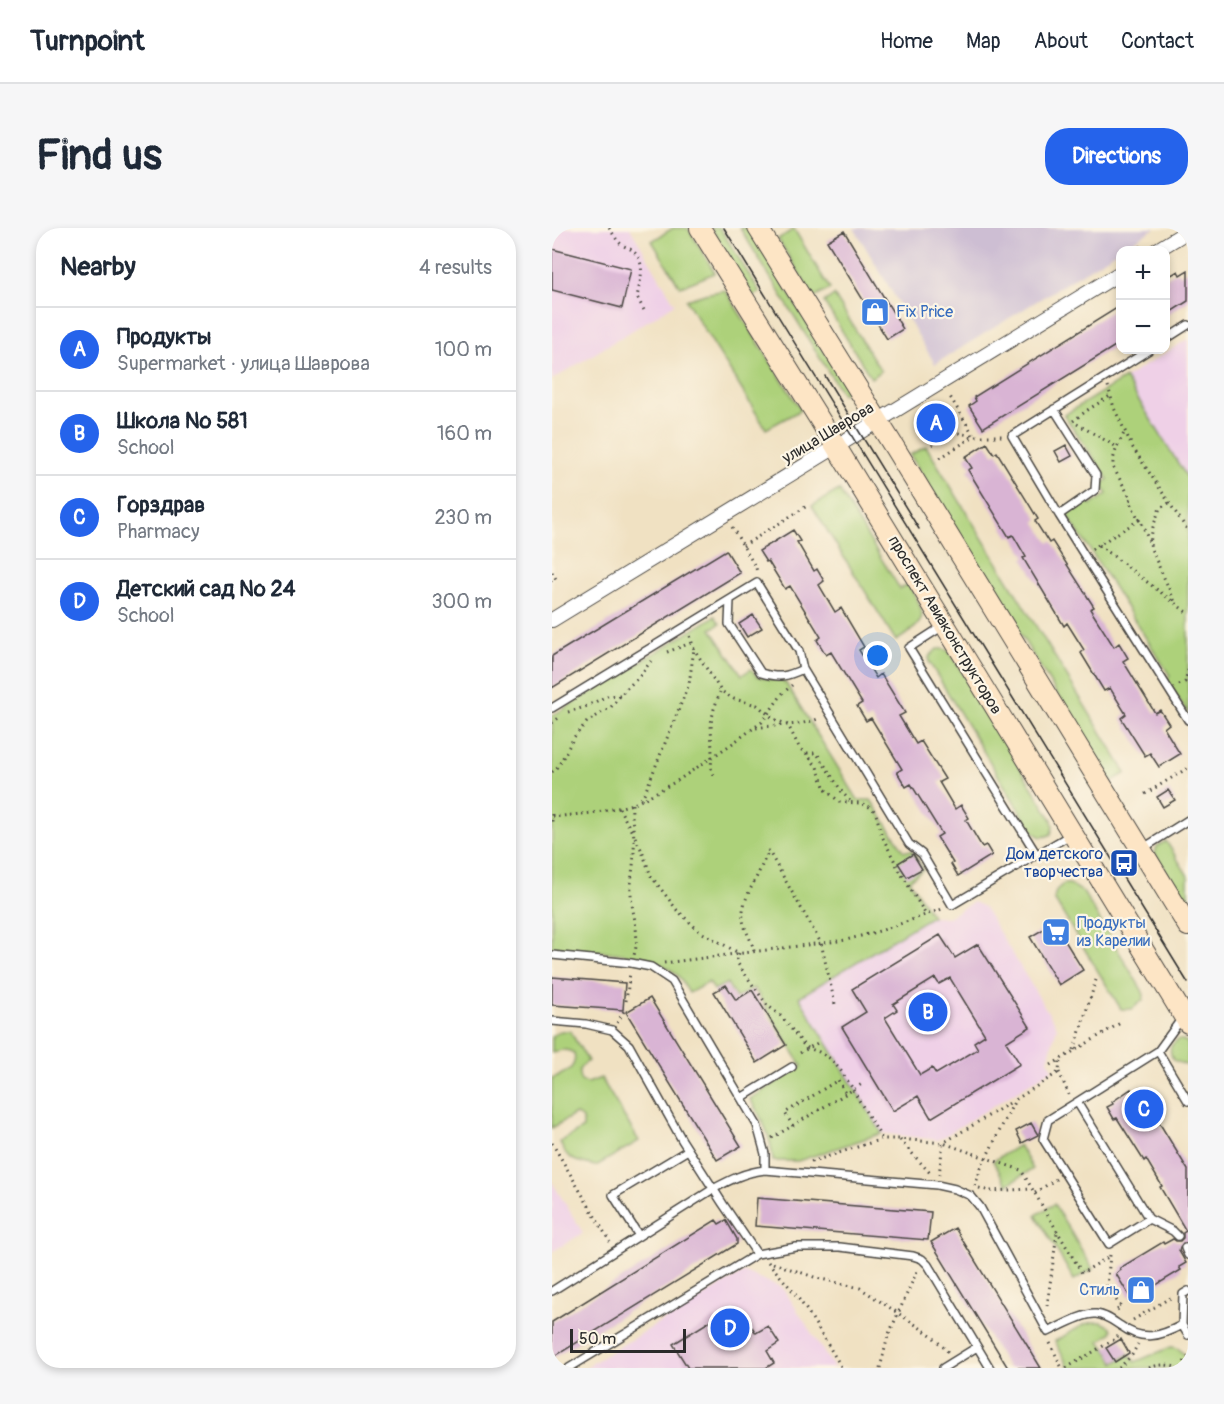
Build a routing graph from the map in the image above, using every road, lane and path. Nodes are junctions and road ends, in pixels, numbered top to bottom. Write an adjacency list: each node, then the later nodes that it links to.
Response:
1 (609, 228): 7 (path)
2 (700, 228): 22 (street, проспект Авиаконструкторов)
3 (758, 228): 16 (street)
4 (1188, 231): 5 (street)
5 (1164, 246)
6 (1116, 275): 16 (street, улица Шаврова)
7 (645, 312)
8 (1188, 325): 9 (lane)
9 (1170, 336)
10 (1143, 354): 15 (lane)
11 (1108, 381): 13 (path)
12 (949, 395): 19 (path)
13 (1110, 396): 17 (path); 23 (path)
14 (935, 404): 18 (path)
15 (1054, 409): 20 (lane); 27 (lane)
16 (878, 422): 22 (street, улица Шаврова); 76 (street)
17 (1125, 431): 23 (path); 25 (path)
18 (953, 432): 19 (path); 21 (path)
19 (974, 436): 20 (path); 24 (path)
20 (1012, 436): 27 (lane)
21 (932, 445)
22 (836, 447): 41 (street, улица Шаврова); 42 (street, проспект Авиаконструкторов)
23 (1117, 447): 28 (path)
24 (940, 458)
25 (1169, 503): 30 (path); 33 (path)
26 (807, 506): 32 (path)
27 (1059, 514): 52 (lane)
28 (1139, 520): 31 (path); 33 (path)
29 (732, 527): 32 (path)
30 (1188, 531)
31 (1099, 545): 34 (path); 39 (path)
32 (743, 546): 37 (path)
33 (1150, 546): 39 (path)
34 (1090, 551)
35 (552, 572): 36 (path)
36 (552, 581)
37 (757, 583): 38 (lane); 49 (lane)
38 (730, 600): 43 (lane); 49 (lane)
39 (1176, 604): 40 (path)
40 (1188, 612)
41 (552, 620)
42 (945, 625): 74 (street, проспект Авиаконструкторов); 77 (lane)
43 (685, 627): 44 (path); 54 (lane)
44 (692, 643): 45 (path); 46 (path)
45 (694, 649): 51 (path); 67 (path)
46 (663, 653)
47 (654, 658): 53 (path)
48 (1188, 670): 50 (path)
49 (805, 673): 55 (lane); 56 (path)
50 (1187, 679): 52 (path)
51 (720, 690): 56 (path); 62 (path)
52 (1170, 691): 57 (lane)
53 (620, 695): 58 (path); 64 (path)
54 (552, 708)
55 (829, 713): 59 (path); 78 (lane)
56 (768, 714): 59 (path); 60 (path)
57 (1188, 720)
58 (552, 723)
59 (788, 725): 60 (path); 61 (path)
60 (754, 729): 62 (path)
61 (806, 753): 68 (path); 68 (path)
62 (712, 758): 65 (path); 67 (path)
63 (1188, 768): 66 (path)
64 (552, 772)
65 (714, 775)
66 (1145, 794)
67 (640, 801): 69 (path)
68 (851, 802): 79 (path)
69 (632, 804): 70 (path); 75 (path)
70 (619, 808): 71 (path); 75 (path)
71 (552, 816): 73 (path)
72 (1188, 820): 76 (lane)
73 (552, 823)
74 (1072, 834): 77 (lane); 90 (street, проспект Авиаконструкторов)
75 (634, 835): 83 (path); 85 (path)
76 (1142, 849): 80 (street)
77 (1037, 855): 78 (lane)
78 (952, 905): 79 (path)
79 (926, 915): 81 (path)
80 (1188, 926)
81 (821, 943): 82 (path); 82 (path); 89 (path)
82 (754, 951): 83 (path)
83 (739, 953): 86 (path); 94 (path)
84 (552, 955): 85 (lane)
85 (632, 963): 86 (lane); 88 (path)
86 (651, 967): 105 (lane)
87 (1096, 980): 95 (path)
88 (626, 1001)
89 (835, 1004)
90 (1186, 1019): 96 (lane)
91 (552, 1021): 115 (lane)
92 (1122, 1022): 95 (path)
93 (819, 1042): 94 (path)
94 (808, 1048): 97 (path); 103 (path)
95 (1074, 1051): 98 (path)
96 (1158, 1051): 107 (lane); 108 (lane)
97 (800, 1053)
98 (1060, 1059): 99 (path); 101 (path)
99 (1051, 1065)
100 (792, 1067): 105 (lane)
101 (1059, 1072): 106 (path); 108 (path)
102 (862, 1084): 103 (path)
103 (853, 1090): 104 (path); 110 (path)
104 (846, 1094): 109 (path); 109 (path)
105 (741, 1098): 112 (lane)
106 (1015, 1100): 114 (path); 116 (path)
107 (1188, 1101)
108 (1077, 1102): 119 (lane); 123 (lane)
109 (793, 1126): 112 (path)
110 (882, 1139): 111 (path); 118 (path)
111 (899, 1139): 114 (path); 120 (path)
112 (762, 1142): 117 (lane)
113 (552, 1143): 128 (path)
114 (943, 1143): 116 (path); 120 (path)
115 (688, 1150): 121 (lane); 125 (lane)
116 (986, 1157): 122 (path); 122 (path)
117 (765, 1170): 118 (lane); 121 (lane)
118 (800, 1174): 120 (lane)
119 (1065, 1174): 122 (path); 127 (lane)
120 (938, 1184): 138 (lane)
121 (713, 1189): 125 (lane); 129 (lane)
122 (1034, 1191): 124 (path)
123 (1149, 1220): 126 (lane); 127 (lane)
124 (1057, 1231): 130 (path); 138 (path)
125 (639, 1236): 128 (lane)
126 (1178, 1236)
127 (1109, 1244): 130 (path)
128 (616, 1251): 134 (lane)
129 (757, 1254): 131 (lane); 132 (path); 144 (lane)
130 (1110, 1256): 136 (path)
131 (922, 1259): 135 (path); 141 (lane)
132 (768, 1262): 135 (path); 145 (path)
133 (1188, 1291): 137 (lane)
134 (552, 1292)
135 (898, 1313): 143 (path); 146 (path)
136 (1108, 1317): 138 (lane); 140 (lane)
137 (1182, 1325): 139 (lane); 140 (lane)
138 (1048, 1332): 149 (path)
139 (1188, 1335)
140 (1143, 1336): 150 (path)
141 (977, 1347): 143 (lane); 148 (lane)
142 (1188, 1357): 152 (path)
143 (956, 1360): 147 (lane)
144 (569, 1368)
145 (842, 1368)
146 (880, 1368)
147 (943, 1368)
148 (990, 1368)
149 (1062, 1368)
150 (1119, 1368)
151 (1149, 1368): 152 (path)
152 (1180, 1368)

